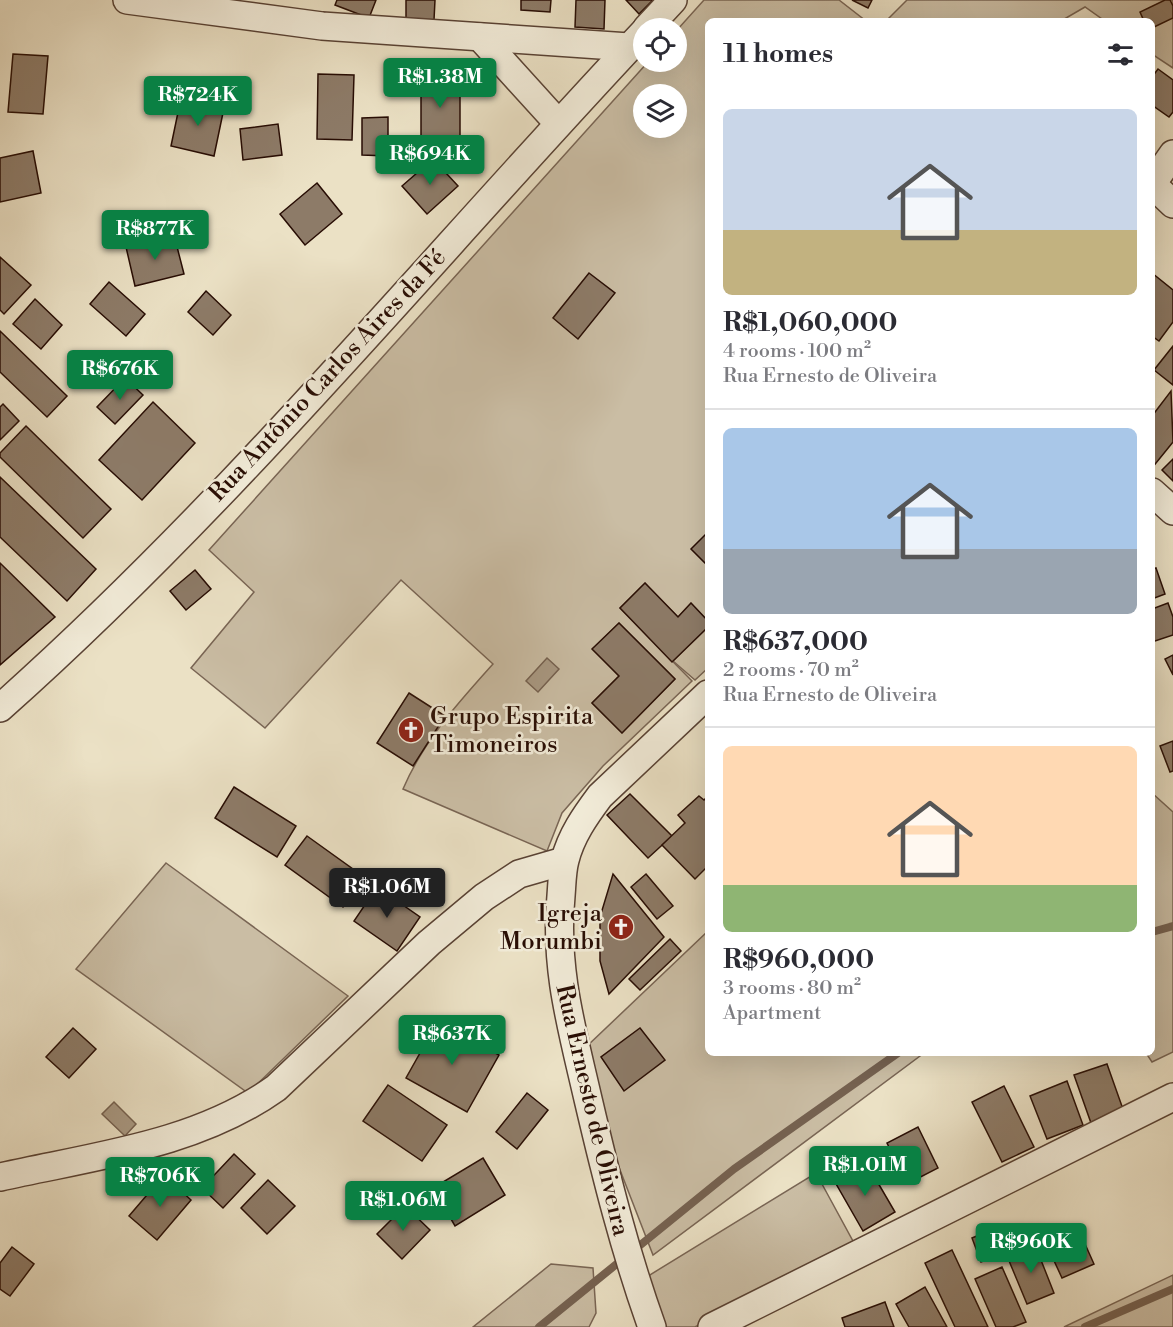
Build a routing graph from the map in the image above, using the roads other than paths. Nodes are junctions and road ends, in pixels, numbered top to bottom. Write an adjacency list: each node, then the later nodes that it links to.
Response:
1 (127, 0): 5 (street)
2 (674, 0): 3 (street, Rua Antônio Carlos Aires da Fé)
3 (657, 18)
4 (633, 36): 5 (street)
5 (480, 37): 7 (street)
6 (633, 43): 7 (street, Rua Antônio Carlos Aires da Fé)
7 (558, 123): 15 (street, Rua Antônio Carlos Aires da Fé)
8 (1173, 154): 9 (street)
9 (1155, 180)
10 (1155, 187): 11 (street)
11 (1173, 204)
12 (1155, 495): 13 (street)
13 (1173, 511)
14 (705, 697): 16 (street, Rua Ernesto de Oliveira)
15 (0, 708)
16 (564, 861): 18 (street); 19 (street, Rua Ernesto de Oliveira)
17 (1173, 1097): 20 (street)
18 (0, 1177)
19 (652, 1327)
20 (712, 1327)

